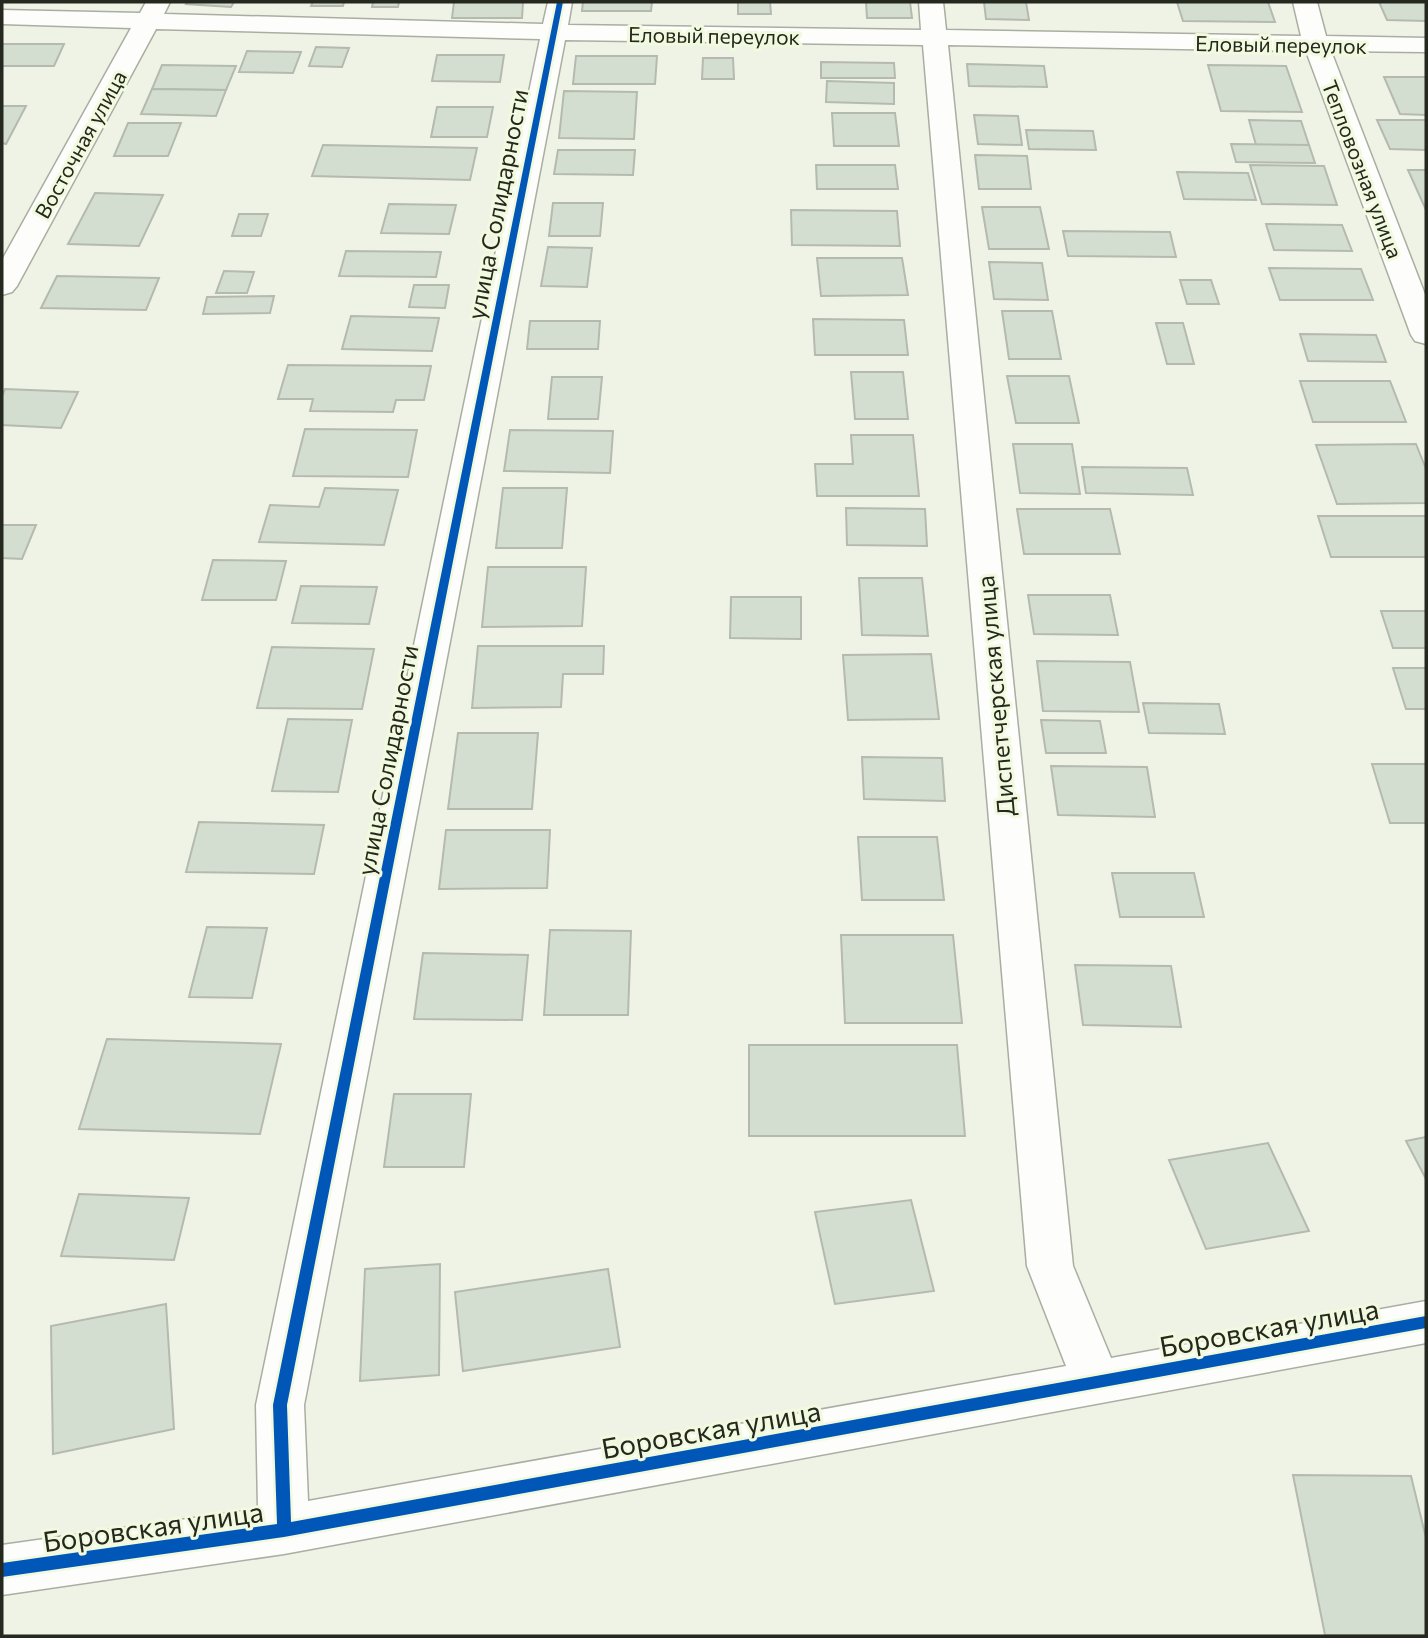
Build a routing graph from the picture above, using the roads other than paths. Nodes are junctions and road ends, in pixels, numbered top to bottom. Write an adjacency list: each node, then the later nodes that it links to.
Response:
1 (931, 2): 6 (street, Диспетчерская улица)
2 (1305, 2): 7 (street, Тепловозная улица)
3 (152, 11): 4 (street, Еловый переулок); 5 (street, Еловый переулок); 9 (street, Восточная улица)
4 (2, 17)
5 (556, 17): 6 (street, Еловый переулок); 13 (street, улица Солидарности)
6 (933, 38): 7 (street, Еловый переулок); 12 (street, Диспетчерская улица)
7 (1316, 44): 8 (street, Еловый переулок); 10 (street, Тепловозная улица)
8 (1426, 45)
9 (2, 286)
10 (1426, 335)
11 (1426, 1322): 12 (street, Боровская улица)
12 (1097, 1382): 13 (street, Боровская улица)
13 (284, 1530): 14 (street, Боровская улица)
14 (2, 1570)

